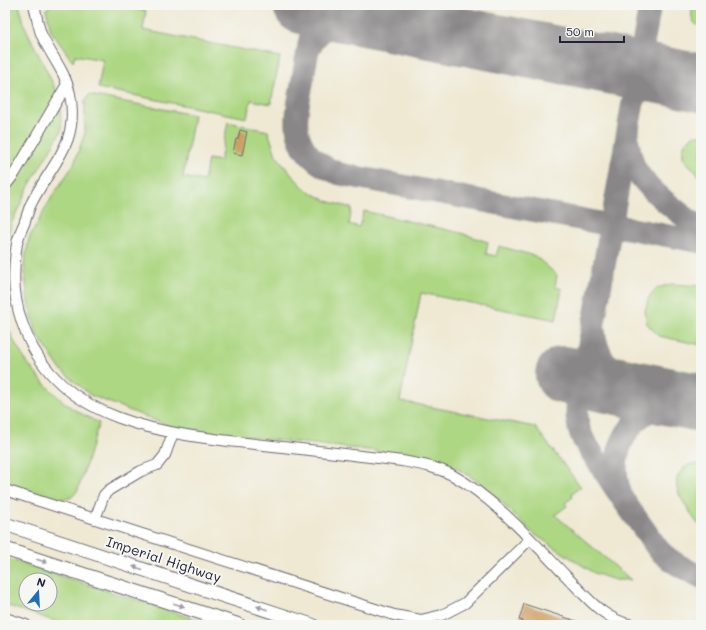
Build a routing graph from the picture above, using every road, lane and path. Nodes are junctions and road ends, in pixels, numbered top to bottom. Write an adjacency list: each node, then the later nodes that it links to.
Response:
1 (34, 5): 2 (street)
2 (67, 84): 3 (street); 4 (street)
3 (5, 186)
4 (173, 433): 6 (street); 8 (street)
5 (5, 490): 6 (street)
6 (95, 519): 8 (street)
7 (5, 524): 13 (main road, Imperial Highway, one-way to 7)
8 (530, 539): 14 (street)
9 (5, 549): 12 (main road, one-way to 12)
10 (5, 618): 11 (street)
11 (26, 625)
12 (239, 625)
13 (312, 625)
14 (632, 625)

